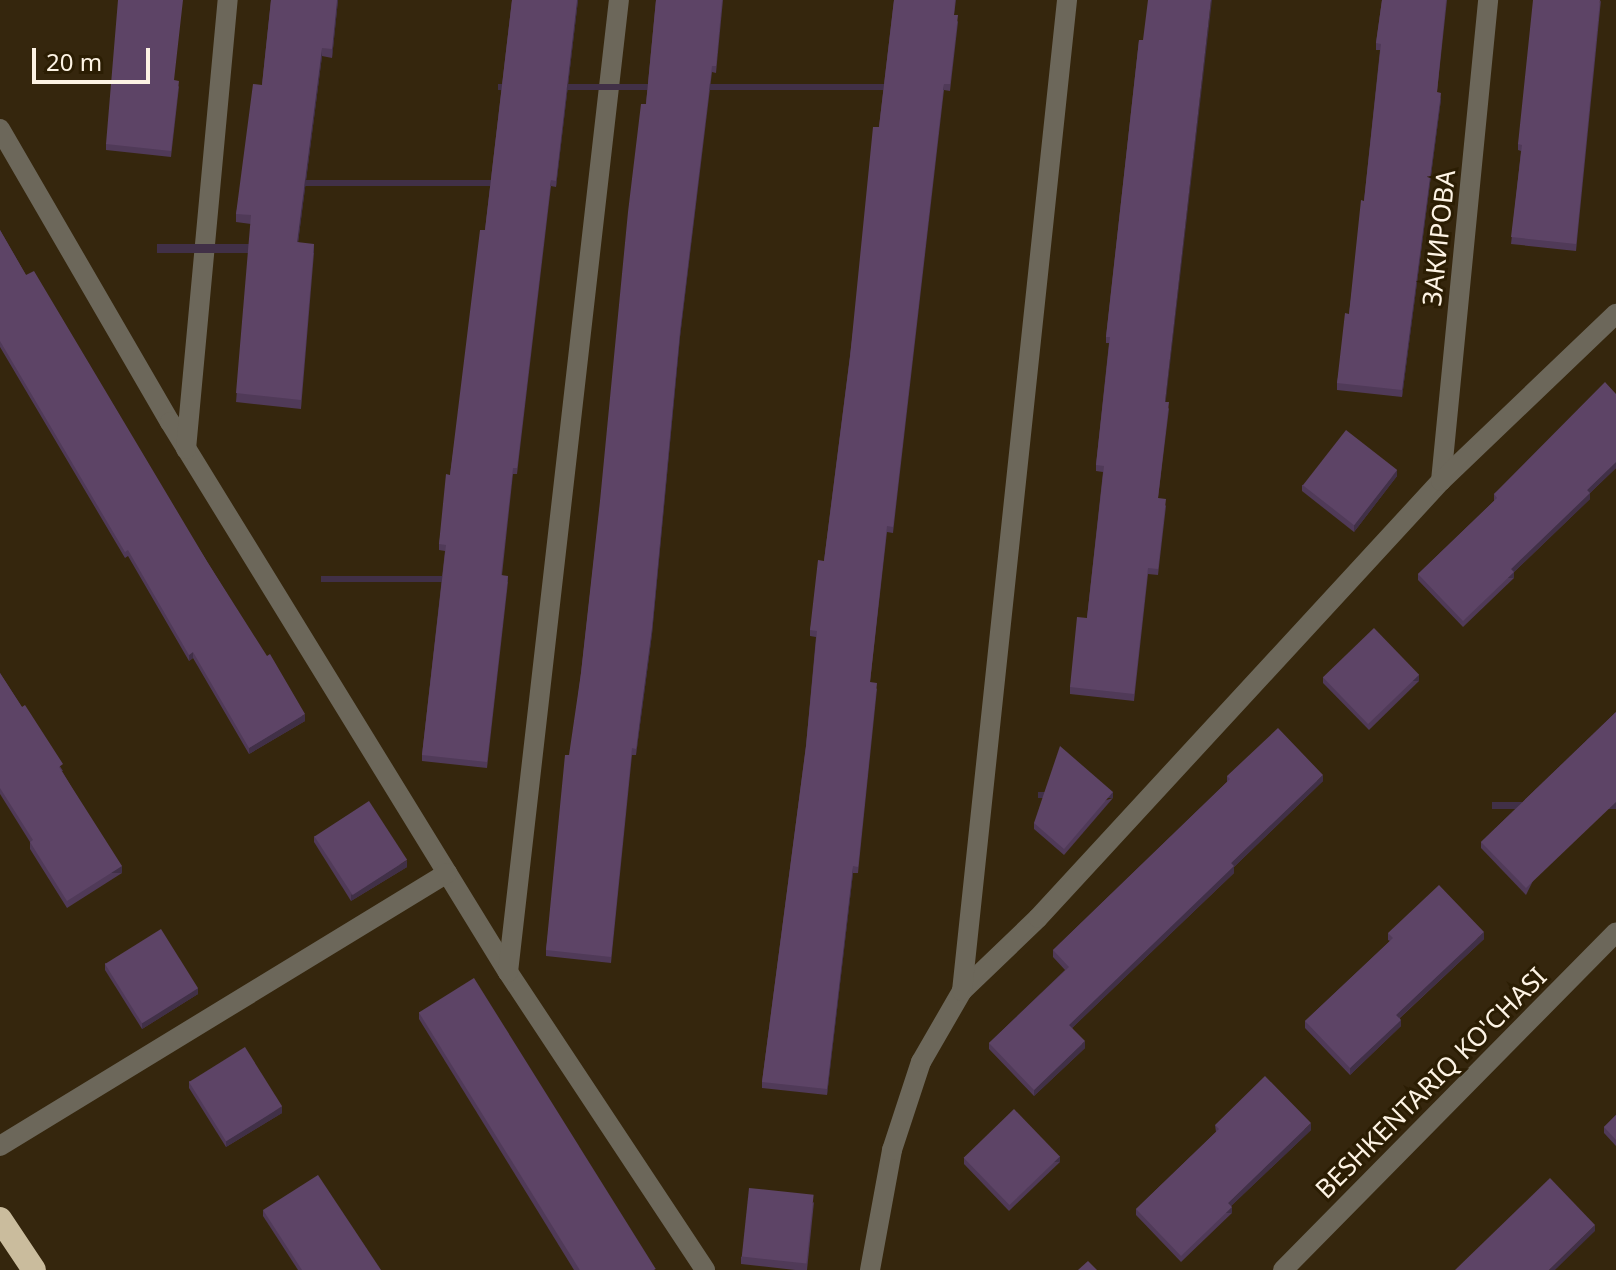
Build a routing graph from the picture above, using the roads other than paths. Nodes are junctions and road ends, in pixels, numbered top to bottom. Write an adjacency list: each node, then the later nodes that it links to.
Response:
1 (228, 0): 7 (street)
2 (619, 0): 11 (street)
3 (1067, 0): 12 (street)
4 (1488, 0): 8 (street, ЗАКИРОВА)
5 (0, 129): 7 (street)
6 (1616, 314): 8 (street)
7 (186, 449): 9 (street)
8 (1441, 481): 12 (street)
9 (447, 873): 11 (street); 13 (street)
10 (1616, 932): 18 (street, BESHKENTARIQ KO'CHASI)
11 (508, 972): 16 (street)
12 (962, 991): 17 (street)
13 (0, 1146)
14 (0, 1219): 15 (highway)
15 (34, 1270)
16 (705, 1270)
17 (870, 1270)
18 (1283, 1270)

